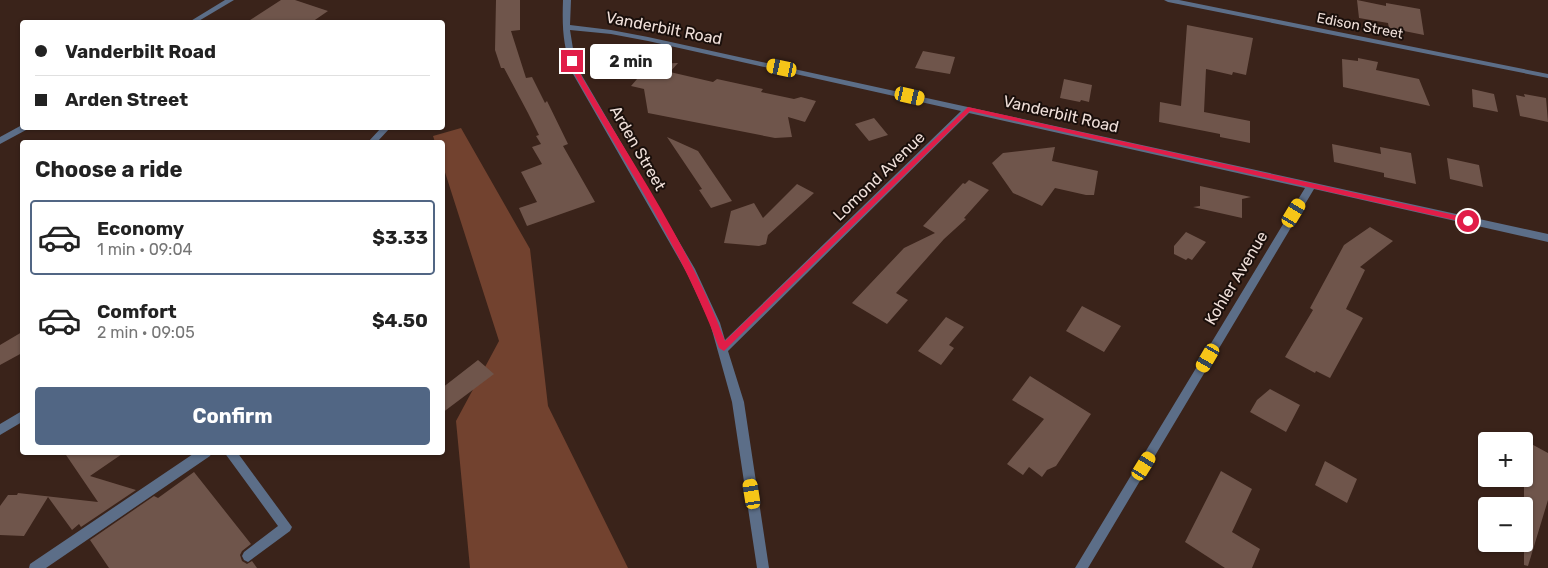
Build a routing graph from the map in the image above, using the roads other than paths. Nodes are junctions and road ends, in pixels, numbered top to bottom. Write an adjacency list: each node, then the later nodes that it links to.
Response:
1 (230, 0): 4 (street)
2 (566, 0): 5 (street, Arden Street)
3 (1168, 0): 6 (street, Edison Street)
4 (196, 20)
5 (565, 27): 7 (street, Vanderbilt Road); 14 (street, Arden Street)
6 (1548, 76)
7 (968, 109): 12 (street, Vanderbilt Road); 14 (street, Lomond Avenue)
8 (20, 130): 11 (street)
9 (384, 130): 10 (street)
10 (374, 140)
11 (0, 142)
12 (1311, 186): 13 (street, Vanderbilt Road); 22 (street, Kohler Avenue)
13 (1548, 238)
14 (724, 348): 21 (street, Arden Street)
15 (20, 417): 16 (street)
16 (0, 430)
17 (202, 455): 20 (street)
18 (232, 455): 19 (street)
19 (248, 556)
20 (34, 568)
21 (764, 568)
22 (1081, 568)

